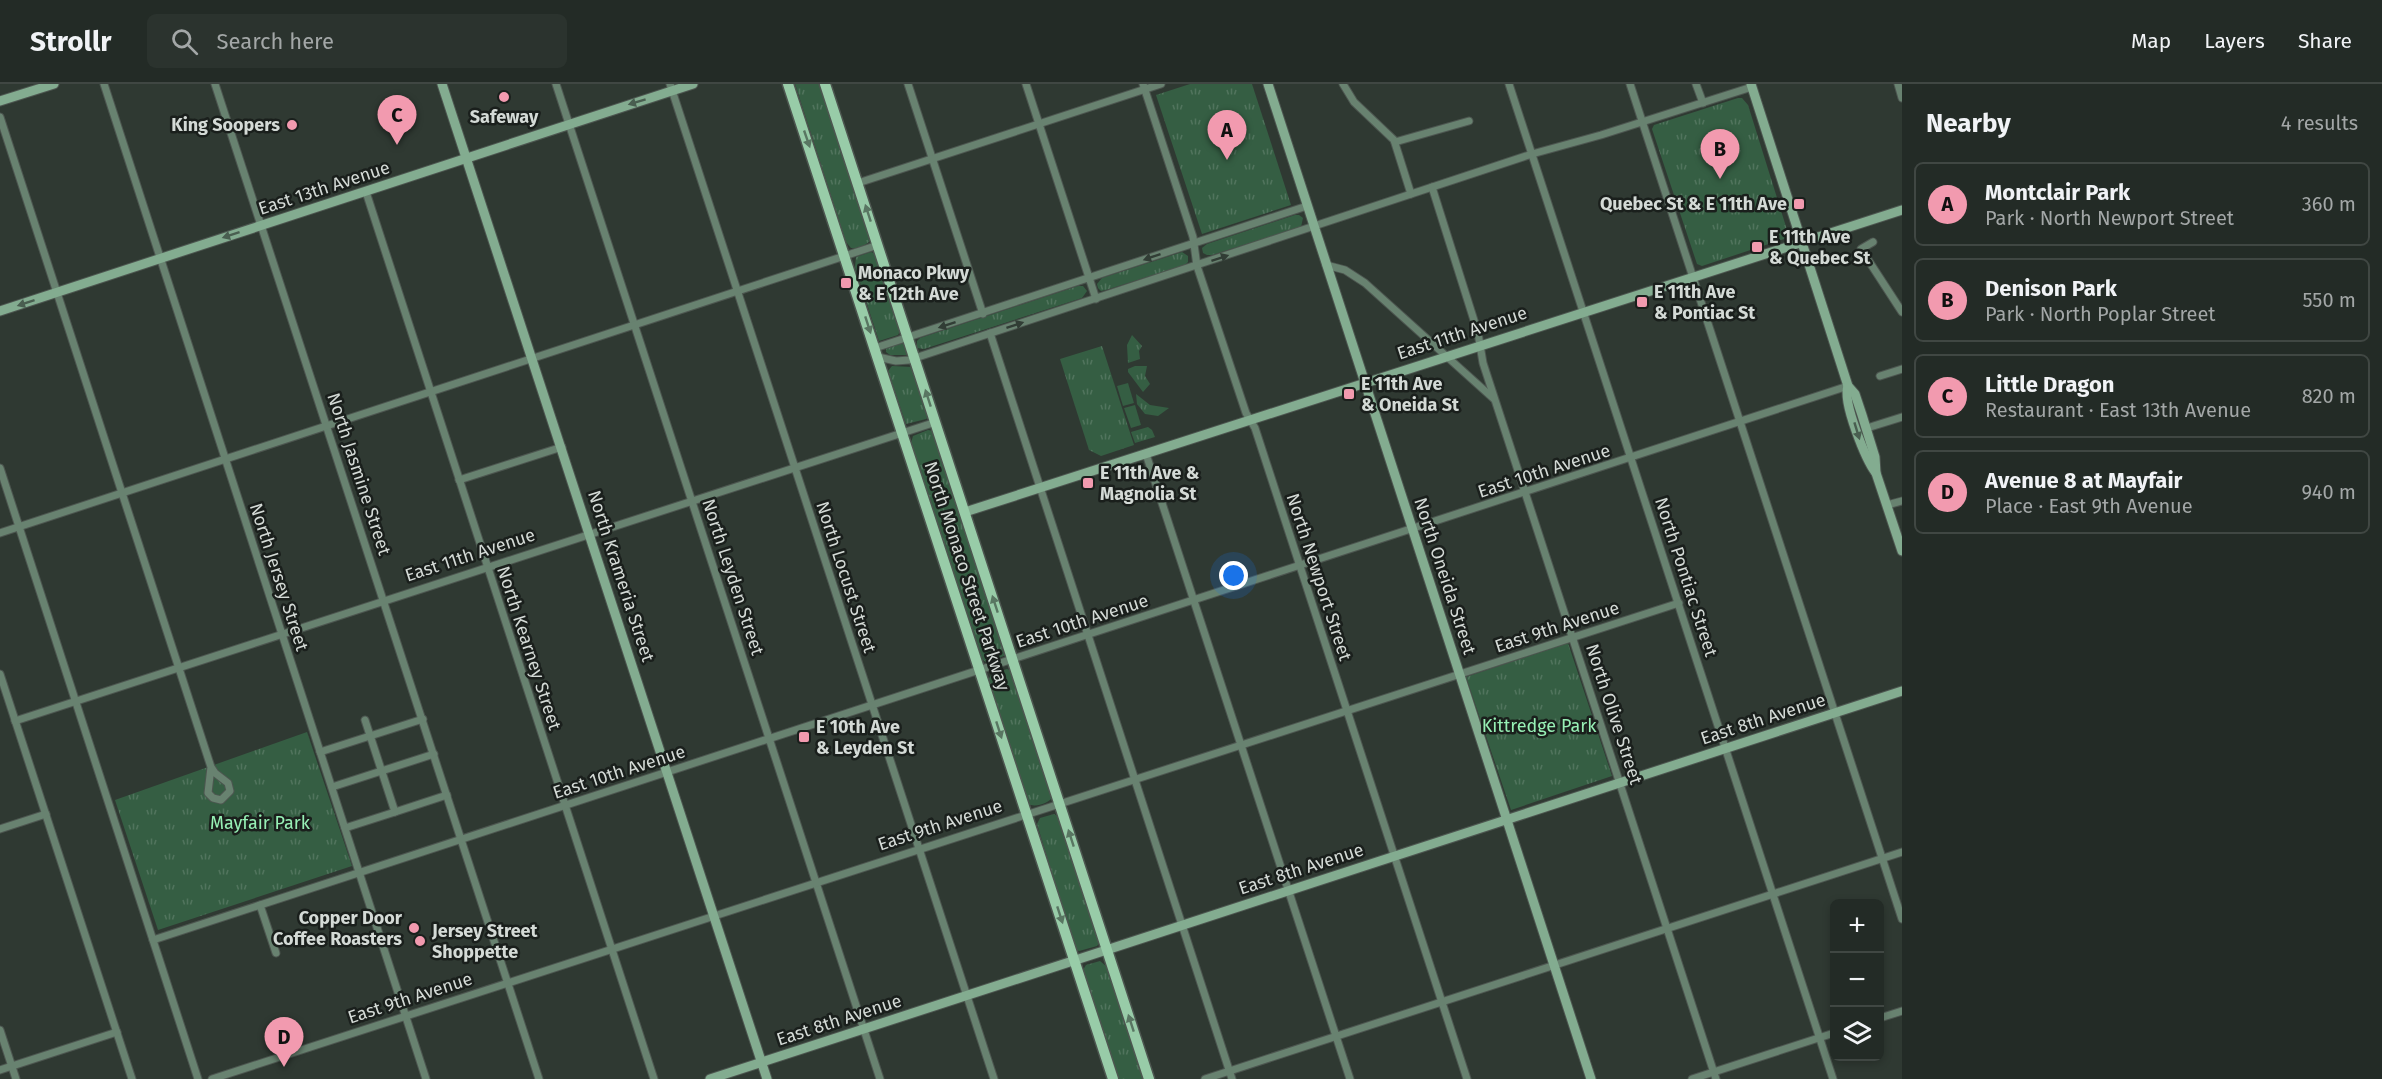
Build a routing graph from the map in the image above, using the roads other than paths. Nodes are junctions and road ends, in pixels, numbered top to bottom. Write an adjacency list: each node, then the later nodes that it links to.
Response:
1 (54, 84): 22 (street)
2 (104, 84): 46 (street, North Jersey Street)
3 (215, 84): 39 (street, North Jasmine Street)
4 (442, 84): 31 (street, North Krameria Street)
5 (556, 84): 27 (street, North Leyden Street)
6 (693, 84): 20 (street, East 13th Avenue)
7 (788, 84): 45 (main road, North Monaco Street Parkway, one-way to 45)
8 (825, 84): 33 (main road, North Monaco Street Parkway)
9 (908, 84): 32 (street)
10 (1026, 84): 28 (street)
11 (1161, 84): 19 (street)
12 (1268, 84): 37 (street, North Oneida Street)
13 (1343, 84): 29 (street)
14 (1509, 84): 30 (street, North Pontiac Street)
15 (1630, 84): 26 (street)
16 (1696, 84): 23 (street)
17 (1898, 84): 21 (street)
18 (1752, 85): 23 (street); 41 (street)
19 (1144, 87): 28 (street); 42 (street, North Newport Street)
20 (671, 88): 27 (street, East 13th Avenue, one-way to 27); 51 (street, North Locust Street)
21 (1902, 98)
22 (0, 101)
23 (1703, 103): 26 (street)
24 (0, 117): 52 (street)
25 (1470, 121): 29 (street)
26 (1642, 122): 30 (street); 49 (street)
27 (569, 124): 31 (street, East 13th Avenue); 58 (street, North Leyden Street)
28 (1039, 124): 32 (street); 50 (street)
29 (1395, 142): 36 (street)
30 (1532, 154): 34 (street); 55 (street, North Pontiac Street)
31 (466, 158): 35 (street, East 13th Avenue); 64 (street, North Krameria Street)
32 (932, 159): 33 (street); 57 (street)
33 (858, 183): 44 (main road, North Monaco Street Parkway, one-way to 33)
34 (1432, 187): 36 (street); 61 (street, North Olive Street)
35 (366, 192): 39 (street, East 13th Avenue); 70 (street, North Kearney Street)
36 (1411, 194): 40 (street)
37 (1307, 206): 40 (street, North Oneida Street); 42 (street)
38 (1902, 210): 41 (street, East 11th Avenue)
39 (262, 225): 46 (street, East 13th Avenue, one-way to 46); 76 (street, North Jasmine Street)
40 (1314, 226): 47 (street, North Oneida Street); 48 (street, one-way to 40)
41 (1803, 241): 49 (street, East 11th Avenue); 69 (street)
42 (1194, 242): 48 (street, North Newport Street); 50 (street, one-way to 50)
43 (1873, 242): 56 (street)
44 (878, 245): 45 (street); 60 (main road, North Monaco Street Parkway)
45 (846, 256): 51 (street); 62 (main road, North Monaco Street Parkway, one-way to 62)
46 (160, 258): 52 (street, East 13th Avenue); 82 (street, North Jersey Street)
47 (1326, 265): 63 (street); 68 (street, North Oneida Street)
48 (1197, 266): 53 (street); 73 (street, North Newport Street)
49 (1693, 276): 55 (street, East 11th Avenue); 75 (street)
50 (1089, 279): 53 (street); 57 (street)
51 (737, 291): 58 (street); 83 (street, North Locust Street)
52 (58, 292): 54 (street, East 13th Avenue, one-way to 54); 89 (street)
53 (1096, 299): 59 (street, one-way to 53)
54 (0, 311)
55 (1583, 312): 61 (street, East 11th Avenue); 81 (street, North Pontiac Street)
56 (1902, 312)
57 (983, 314): 60 (street, one-way to 60)
58 (635, 324): 64 (street); 90 (street, North Leyden Street)
59 (990, 333): 65 (street); 87 (street)
60 (908, 338): 62 (street); 65 (main road, North Monaco Street Parkway)
61 (1480, 345): 63 (street, East 11th Avenue); 71 (street, North Olive Street)
62 (877, 352): 65 (street); 78 (main road, North Monaco Street Parkway)
63 (1447, 356): 68 (street, East 11th Avenue); 71 (street)
64 (532, 358): 70 (street); 79 (street, North Krameria Street)
65 (915, 358): 74 (main road, North Monaco Street Parkway, one-way to 65)
66 (1902, 369): 67 (street)
67 (1880, 376)
68 (1365, 383): 73 (street, East 11th Avenue); 95 (street, North Oneida Street)
69 (1848, 386): 75 (street, East 10th Avenue); 77 (street); 85 (street, one-way to 85)
70 (430, 391): 76 (street); 86 (street, North Kearney Street)
71 (1496, 400): 88 (street, North Olive Street)
72 (1902, 417): 77 (street)
73 (1250, 420): 80 (street, East 11th Avenue); 99 (street, North Newport Street)
74 (936, 422): 78 (street, East 11th Avenue); 93 (main road, North Monaco Street Parkway)
75 (1741, 422): 81 (street, East 10th Avenue); 116 (street)
76 (328, 425): 82 (street); 102 (street, North Jasmine Street)
77 (1867, 428): 85 (street)
78 (903, 432): 83 (street, East 11th Avenue); 109 (main road, North Monaco Street Parkway)
79 (562, 447): 86 (street); 97 (street, North Krameria Street)
80 (1146, 454): 87 (street, East 11th Avenue); 101 (street)
81 (1631, 458): 88 (street, East 10th Avenue); 103 (street, North Pontiac Street)
82 (226, 459): 89 (street); 104 (street, North Jersey Street)
83 (795, 467): 90 (street, East 11th Avenue); 114 (street, North Locust Street)
84 (0, 468): 94 (street)
85 (1876, 473): 92 (street)
86 (459, 480): 100 (street, North Kearney Street)
87 (1040, 488): 93 (street, East 11th Avenue); 105 (street)
88 (1527, 492): 95 (street, East 10th Avenue); 106 (street, North Olive Street)
89 (122, 493): 94 (street); 108 (street)
90 (692, 500): 97 (street, East 11th Avenue); 121 (street, North Leyden Street)
91 (1902, 501): 92 (street)
92 (1887, 506): 98 (street)
93 (965, 512): 107 (main road, North Monaco Street Parkway, one-way to 93)
94 (19, 527): 96 (street); 113 (street)
95 (1412, 529): 99 (street, East 10th Avenue); 111 (street, North Oneida Street)
96 (0, 533)
97 (590, 534): 100 (street, East 11th Avenue); 128 (street, North Krameria Street)
98 (1902, 551)
99 (1300, 566): 101 (street, East 10th Avenue); 115 (street, North Newport Street)
100 (487, 567): 102 (street, East 11th Avenue); 134 (street, North Kearney Street)
101 (1195, 600): 105 (street, East 10th Avenue); 122 (street)
102 (384, 601): 104 (street, East 11th Avenue); 117 (street, North Jasmine Street)
103 (1679, 603): 106 (street, East 9th Avenue); 123 (street, North Pontiac Street)
104 (282, 634): 108 (street, East 11th Avenue); 124 (street, North Jersey Street)
105 (1088, 635): 107 (street, East 10th Avenue); 129 (street)
106 (1572, 637): 111 (street, East 9th Avenue); 130 (street, North Olive Street)
107 (1013, 659): 109 (street, East 10th Avenue); 133 (main road, North Monaco Street Parkway)
108 (178, 668): 113 (street, East 11th Avenue); 126 (street)
109 (980, 670): 114 (street, East 10th Avenue); 137 (main road, North Monaco Street Parkway, one-way to 137)
110 (0, 674): 119 (street)
111 (1460, 674): 115 (street, East 9th Avenue); 138 (street, North Oneida Street)
112 (1902, 691): 116 (street, East 8th Avenue)
113 (76, 702): 119 (street, East 11th Avenue); 155 (street)
114 (873, 705): 121 (street, East 10th Avenue); 142 (street, North Locust Street)
115 (1347, 710): 122 (street, East 9th Avenue); 144 (street, North Newport Street)
116 (1835, 713): 123 (street, East 8th Avenue); 145 (street)
117 (423, 719): 120 (street); 125 (street, North Jasmine Street)
118 (365, 720): 120 (street)
119 (15, 721): 136 (street)
120 (370, 736): 124 (street); 127 (street)
121 (770, 739): 128 (street, East 10th Avenue); 147 (street, North Leyden Street)
122 (1241, 744): 129 (street, East 9th Avenue); 148 (street)
123 (1725, 748): 130 (street, East 8th Avenue); 149 (street, North Pontiac Street)
124 (320, 752): 131 (street, North Jersey Street)
125 (434, 754): 127 (street); 132 (street, North Jasmine Street)
126 (211, 767): 126 (street)
127 (381, 771): 131 (street); 135 (street)
128 (667, 772): 134 (street, East 10th Avenue); 151 (street, North Krameria Street)
129 (1134, 778): 133 (street, East 9th Avenue); 153 (street)
130 (1620, 783): 138 (street, East 8th Avenue); 154 (street, North Olive Street)
131 (332, 787): 139 (street, North Jersey Street)
132 (447, 795): 135 (street); 141 (street, North Jasmine Street)
133 (1060, 802): 137 (street, East 9th Avenue); 157 (main road, North Monaco Street Parkway, one-way to 133)
134 (564, 806): 141 (street, East 10th Avenue); 156 (street, North Kearney Street)
135 (395, 812): 139 (street)
136 (46, 814): 140 (street); 169 (street)
137 (1026, 814): 142 (street, East 9th Avenue); 159 (main road, North Monaco Street Parkway, one-way to 159)
138 (1507, 820): 144 (street, East 8th Avenue); 160 (street, North Oneida Street)
139 (345, 828): 146 (street, North Jersey Street)
140 (0, 829)
141 (461, 839): 146 (street, East 10th Avenue); 161 (street, North Jasmine Street)
142 (918, 848): 147 (street, East 9th Avenue); 162 (street, North Locust Street)
143 (1902, 852): 145 (street)
144 (1395, 856): 148 (street, East 8th Avenue); 163 (street, North Newport Street)
145 (1882, 859): 149 (street); 152 (street)
146 (359, 873): 150 (street, East 10th Avenue); 165 (street, North Jersey Street)
147 (816, 882): 151 (street, East 9th Avenue); 167 (street, North Leyden Street)
148 (1289, 891): 153 (street, East 8th Avenue); 171 (street)
149 (1773, 894): 154 (street); 172 (street, North Pontiac Street)
150 (260, 905): 155 (street, East 10th Avenue); 158 (street)
151 (714, 916): 156 (street, East 9th Avenue); 173 (street, North Krameria Street)
152 (1902, 919)
153 (1182, 925): 157 (street, East 8th Avenue); 176 (street)
154 (1668, 928): 160 (street); 177 (street, North Olive Street)
155 (153, 940): 180 (street)
156 (612, 949): 161 (street, East 9th Avenue); 184 (street, North Kearney Street)
157 (1107, 949): 159 (street, East 8th Avenue); 190 (main road, North Monaco Street Parkway, one-way to 157)
158 (276, 953)
159 (1074, 960): 162 (street, East 8th Avenue); 189 (main road, North Monaco Street Parkway)
160 (1554, 965): 163 (street); 194 (street, North Oneida Street)
161 (507, 983): 165 (street, East 9th Avenue); 183 (street, North Jasmine Street)
162 (967, 996): 167 (street, East 8th Avenue); 188 (street, North Locust Street)
163 (1443, 1002): 171 (street); 193 (street, North Newport Street)
164 (1902, 1011): 166 (street)
165 (405, 1015): 181 (street, East 9th Avenue); 182 (street, North Jersey Street)
166 (1884, 1017)
167 (864, 1029): 173 (street, East 8th Avenue); 187 (street, North Leyden Street)
168 (0, 1030): 174 (street)
169 (117, 1032): 174 (street); 179 (street)
170 (1830, 1034): 172 (street)
171 (1336, 1036): 176 (street); 192 (street)
172 (1820, 1038): 177 (street); 196 (street, North Pontiac Street)
173 (762, 1062): 185 (street, East 8th Avenue); 186 (street, North Krameria Street)
174 (12, 1066): 175 (street); 178 (street)
175 (0, 1070)
176 (1231, 1075): 191 (street)
177 (1715, 1076): 195 (street)
178 (16, 1079)
179 (132, 1079)
180 (198, 1079)
181 (212, 1079)
182 (426, 1079)
183 (539, 1079)
184 (654, 1079)
185 (710, 1079)
186 (767, 1079)
187 (880, 1079)
188 (993, 1079)
189 (1113, 1079)
190 (1149, 1079)
191 (1205, 1079)
192 (1350, 1079)
193 (1467, 1079)
194 (1591, 1079)
195 (1692, 1079)
196 (1833, 1079)

